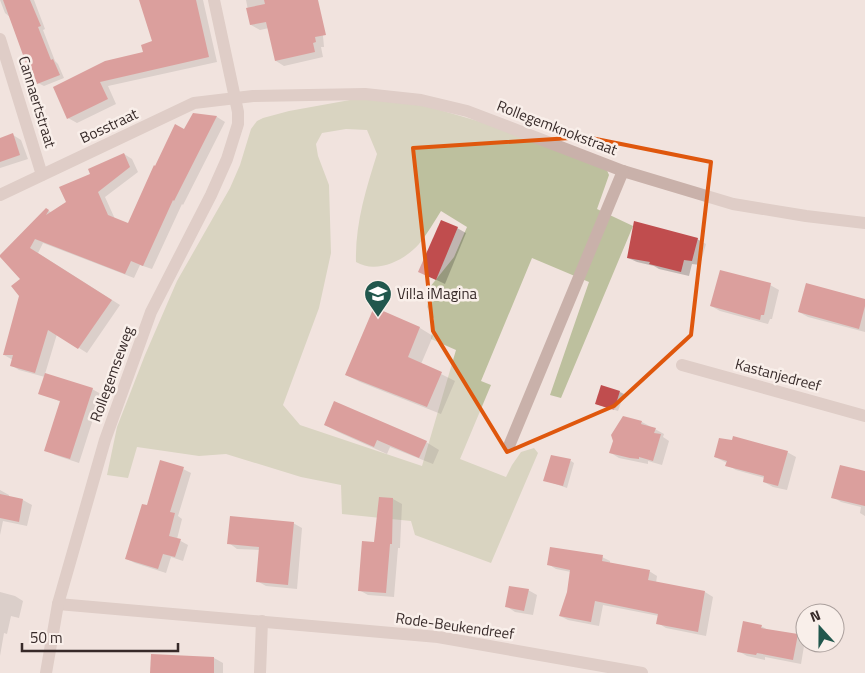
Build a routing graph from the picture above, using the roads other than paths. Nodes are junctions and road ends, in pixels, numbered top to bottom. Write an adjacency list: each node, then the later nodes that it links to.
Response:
1 (214, 0): 3 (street, Rollegemseweg)
2 (0, 39): 5 (street, Cannaertstraat)
3 (234, 98): 4 (street, Rollegemknokstraat); 5 (street, Bosstraat); 11 (street, Rollegemseweg)
4 (623, 171): 7 (street, Rollegemknokstraat); 10 (street)
5 (42, 175): 6 (street, Bosstraat)
6 (0, 195)
7 (865, 223)
8 (682, 365): 9 (street, Kastanjedreef)
9 (865, 416)
10 (509, 446)
11 (58, 604): 12 (street, Rode-Beukendreef); 13 (street, Rollegemseweg)
12 (262, 621): 14 (street); 15 (street, Rode-Beukendreef)
13 (46, 673)
14 (260, 673)
15 (642, 673)

